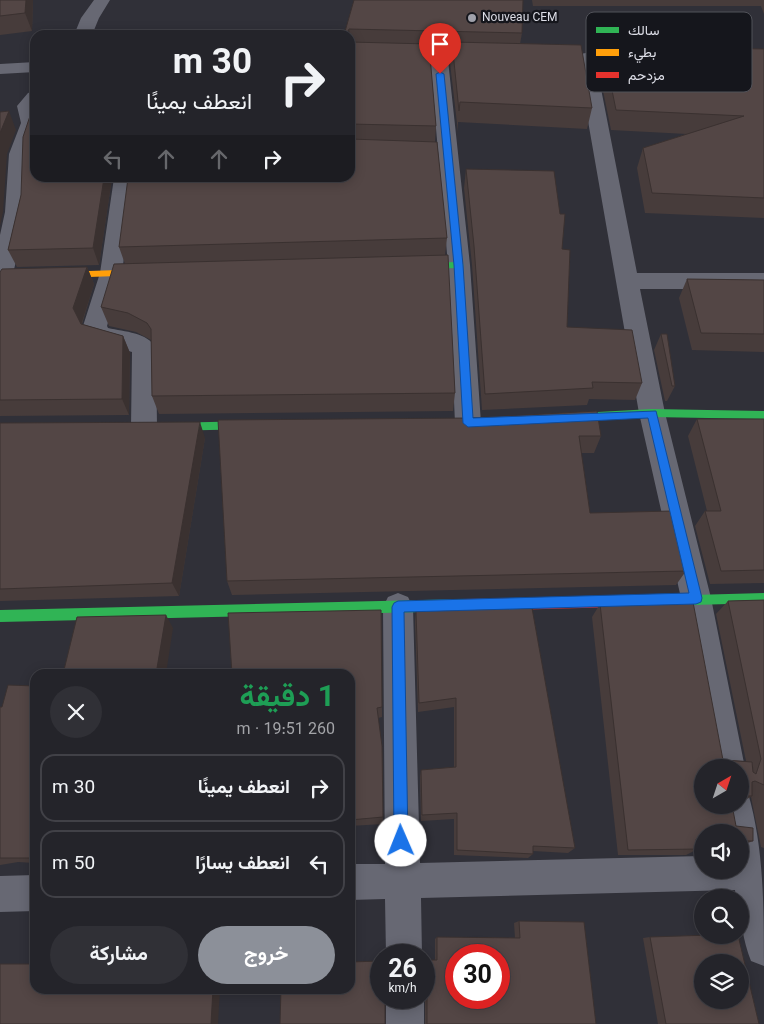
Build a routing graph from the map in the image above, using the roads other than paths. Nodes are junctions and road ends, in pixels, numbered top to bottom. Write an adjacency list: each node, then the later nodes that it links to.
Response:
1 (102, 0): 2 (street)
2 (86, 30)
3 (355, 53): 4 (street)
4 (438, 55): 5 (street); 14 (street)
5 (507, 56)
6 (30, 67): 7 (street)
7 (0, 69)
8 (592, 92): 19 (street)
9 (30, 102): 10 (street)
10 (30, 120)
11 (30, 124): 12 (street)
12 (10, 154): 18 (street)
13 (123, 182): 17 (street)
14 (459, 265): 15 (street); 24 (street)
15 (399, 266)
16 (161, 272): 17 (street)
17 (111, 273): 18 (street); 26 (street)
18 (1, 279)
19 (628, 281): 20 (street); 21 (street)
20 (764, 281)
21 (652, 414): 22 (street); 23 (street); 27 (street)
22 (764, 415)
23 (546, 419)
24 (468, 422)
25 (272, 425): 26 (street)
26 (139, 427)
27 (696, 598): 28 (street); 29 (street); 31 (street)
28 (764, 598)
29 (398, 607): 30 (street); 34 (street)
30 (0, 616)
31 (727, 759)
32 (739, 814): 33 (street)
33 (757, 873): 34 (street); 39 (street)
34 (402, 880): 35 (street); 38 (street)
35 (355, 882)
36 (30, 892): 37 (street)
37 (0, 894)
38 (404, 944)
39 (764, 948)
40 (405, 1009): 41 (street)
41 (405, 1024)

